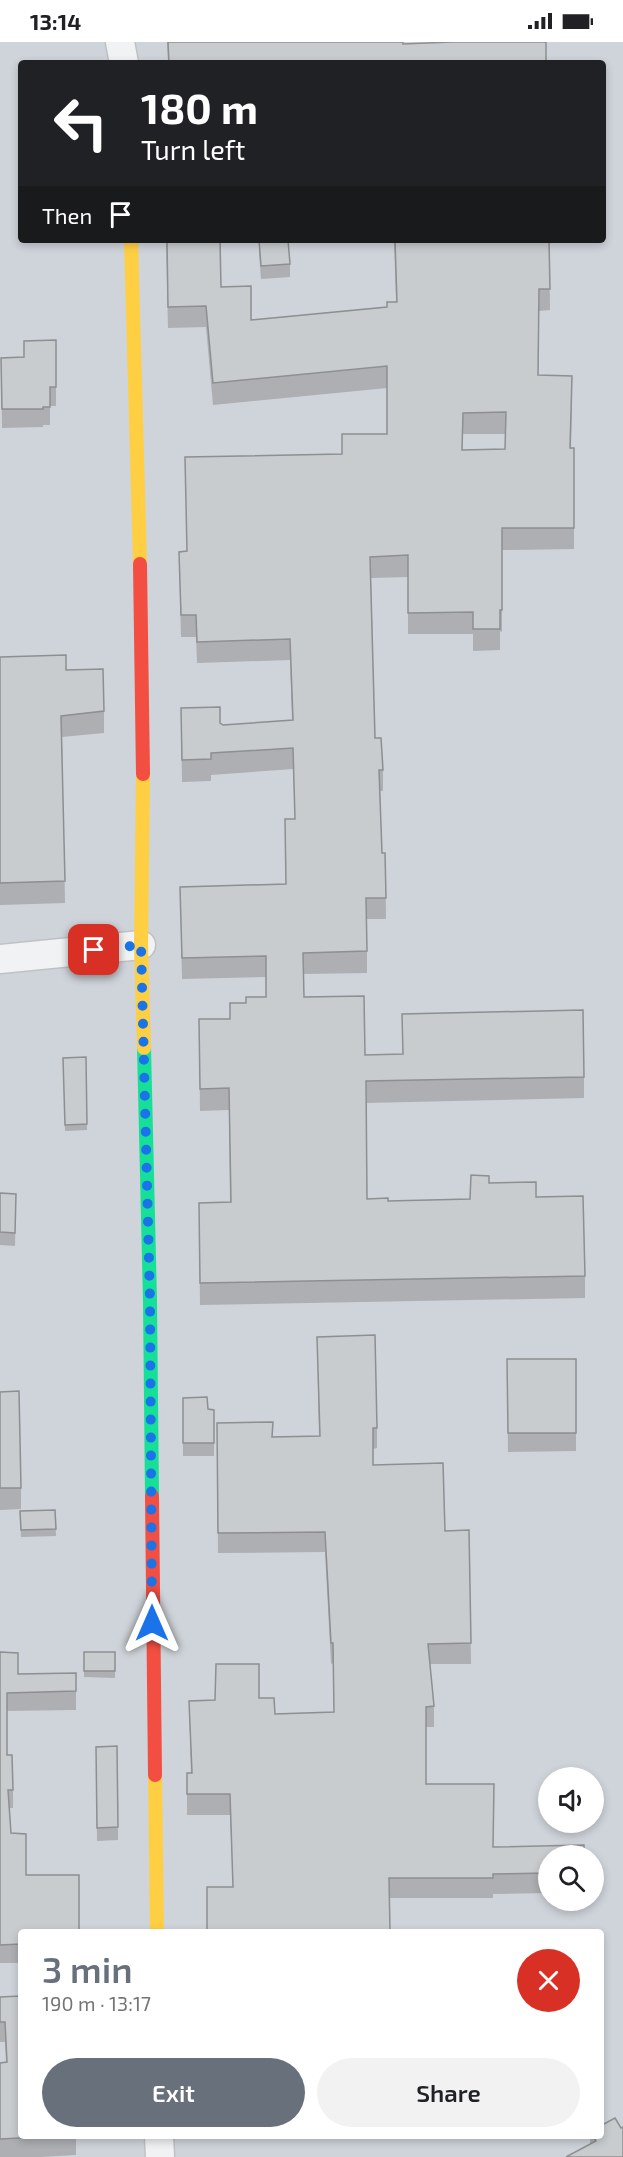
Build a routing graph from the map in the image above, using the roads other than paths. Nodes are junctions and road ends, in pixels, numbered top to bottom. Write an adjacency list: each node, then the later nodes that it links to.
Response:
1 (120, 42): 2 (street)
2 (123, 60)
3 (131, 243): 4 (street)
4 (141, 945): 5 (street); 6 (street)
5 (0, 959)
6 (157, 1929)
7 (159, 2139): 8 (street)
8 (160, 2157)

